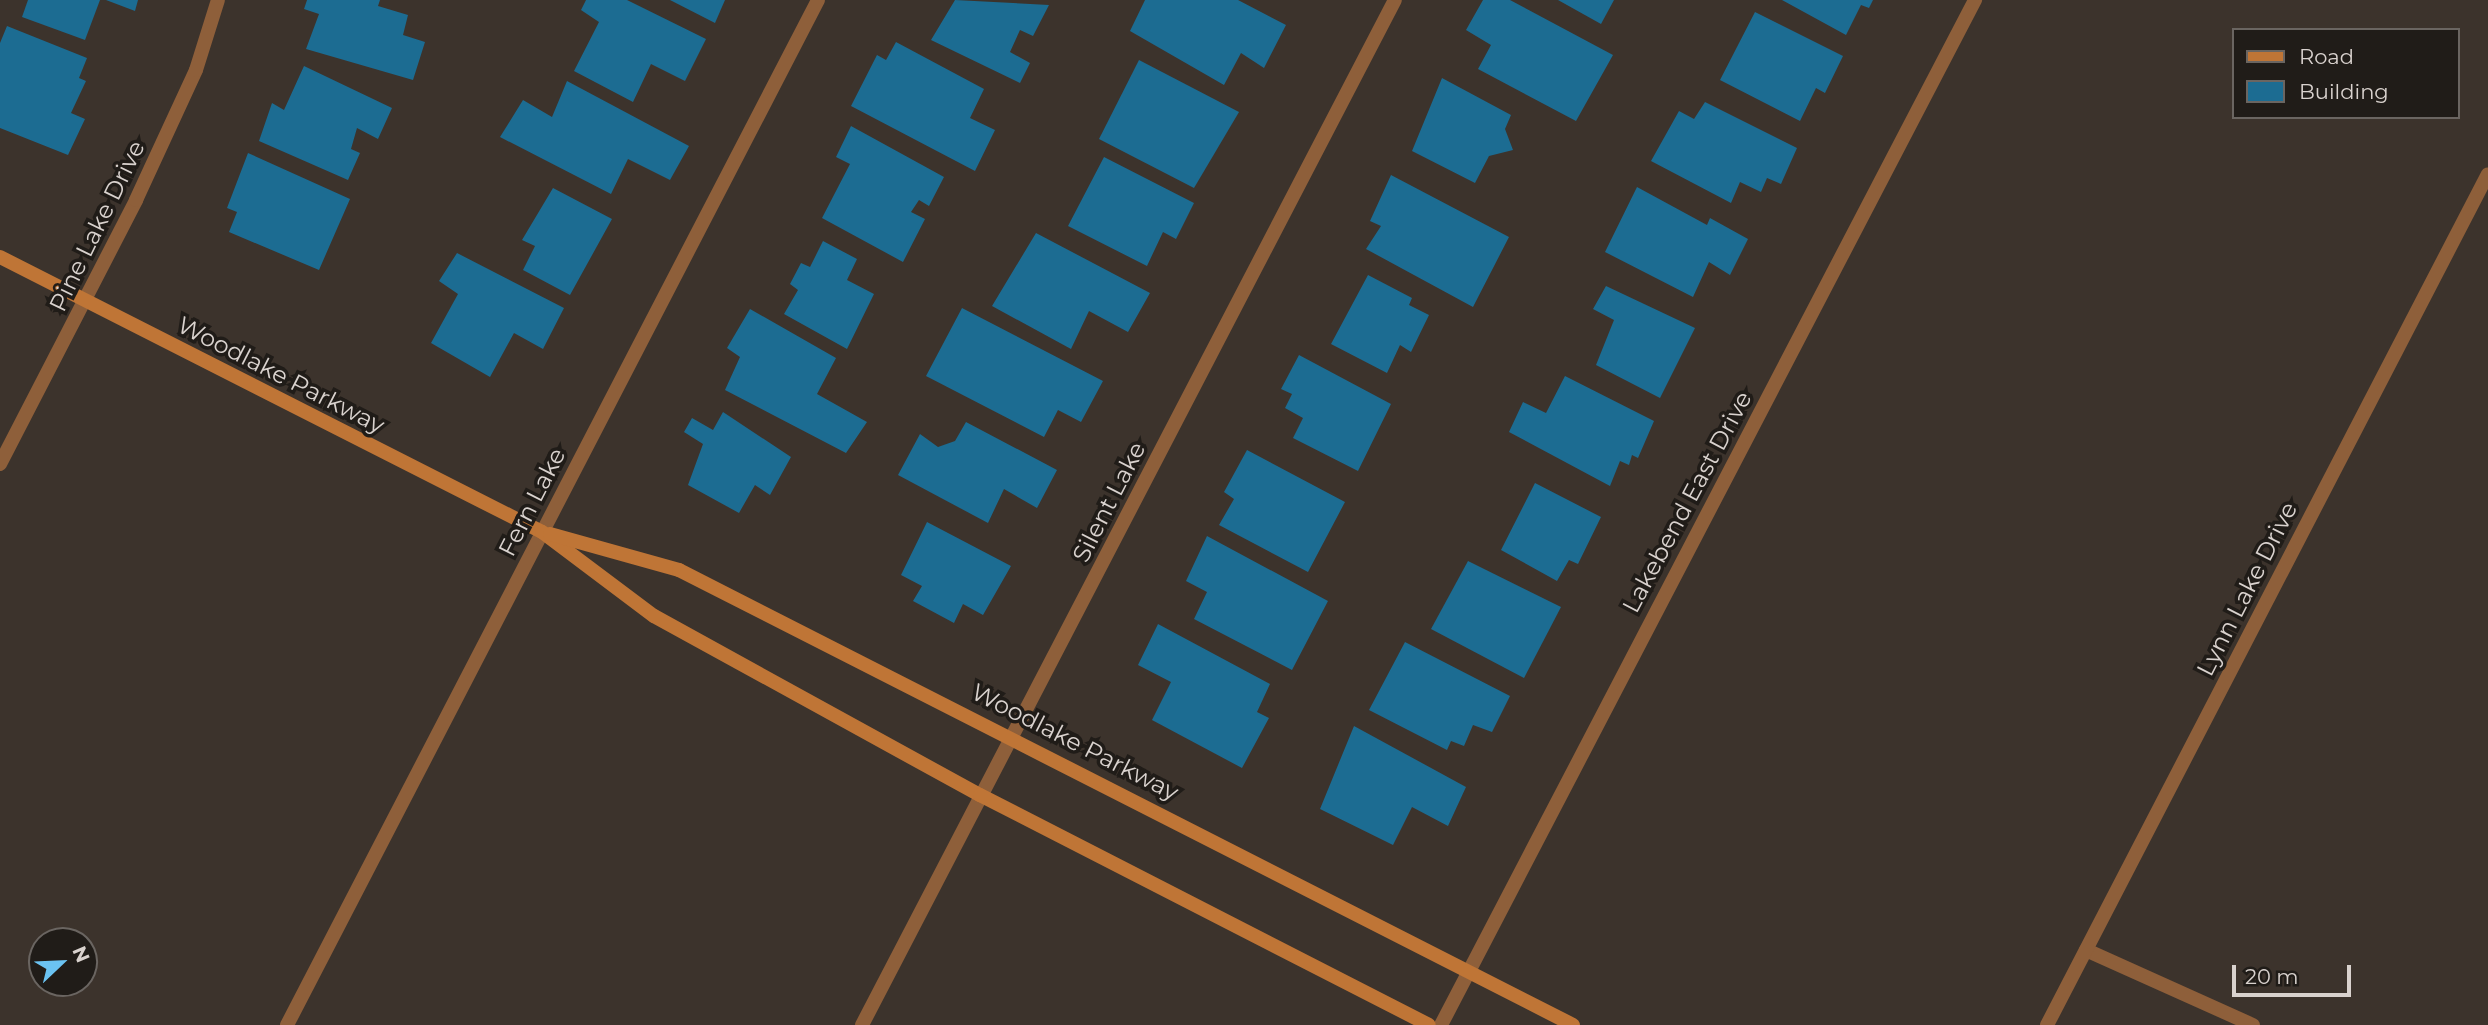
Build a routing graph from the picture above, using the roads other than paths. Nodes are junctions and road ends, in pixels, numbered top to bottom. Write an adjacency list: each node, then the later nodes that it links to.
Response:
1 (218, 0): 7 (street, Pine Lake Drive)
2 (818, 0): 9 (street, Fern Lake)
3 (1395, 0): 10 (street, Silent Lake)
4 (1975, 0): 13 (street, Lakebend East Drive)
5 (2488, 174): 12 (street, Lynn Lake Drive)
6 (0, 257): 7 (street, Woodlake Parkway)
7 (87, 303): 8 (street, Pine Lake Drive); 9 (street, Woodlake Parkway)
8 (0, 464)
9 (542, 532): 10 (street, Woodlake Parkway); 11 (street, Woodlake Parkway); 14 (street, Fern Lake)
10 (1013, 736): 11 (street, Silent Lake); 13 (street, Woodlake Parkway)
11 (980, 795): 15 (street, Silent Lake); 16 (street, Woodlake Parkway)
12 (2086, 950): 19 (street, Lynn Lake Drive); 20 (street)
13 (1469, 970): 17 (street, Lakebend East Drive); 18 (street, Woodlake Parkway)
14 (286, 1025)
15 (862, 1025)
16 (1429, 1025)
17 (1441, 1025)
18 (1573, 1025)
19 (2047, 1025)
20 (2253, 1025)

